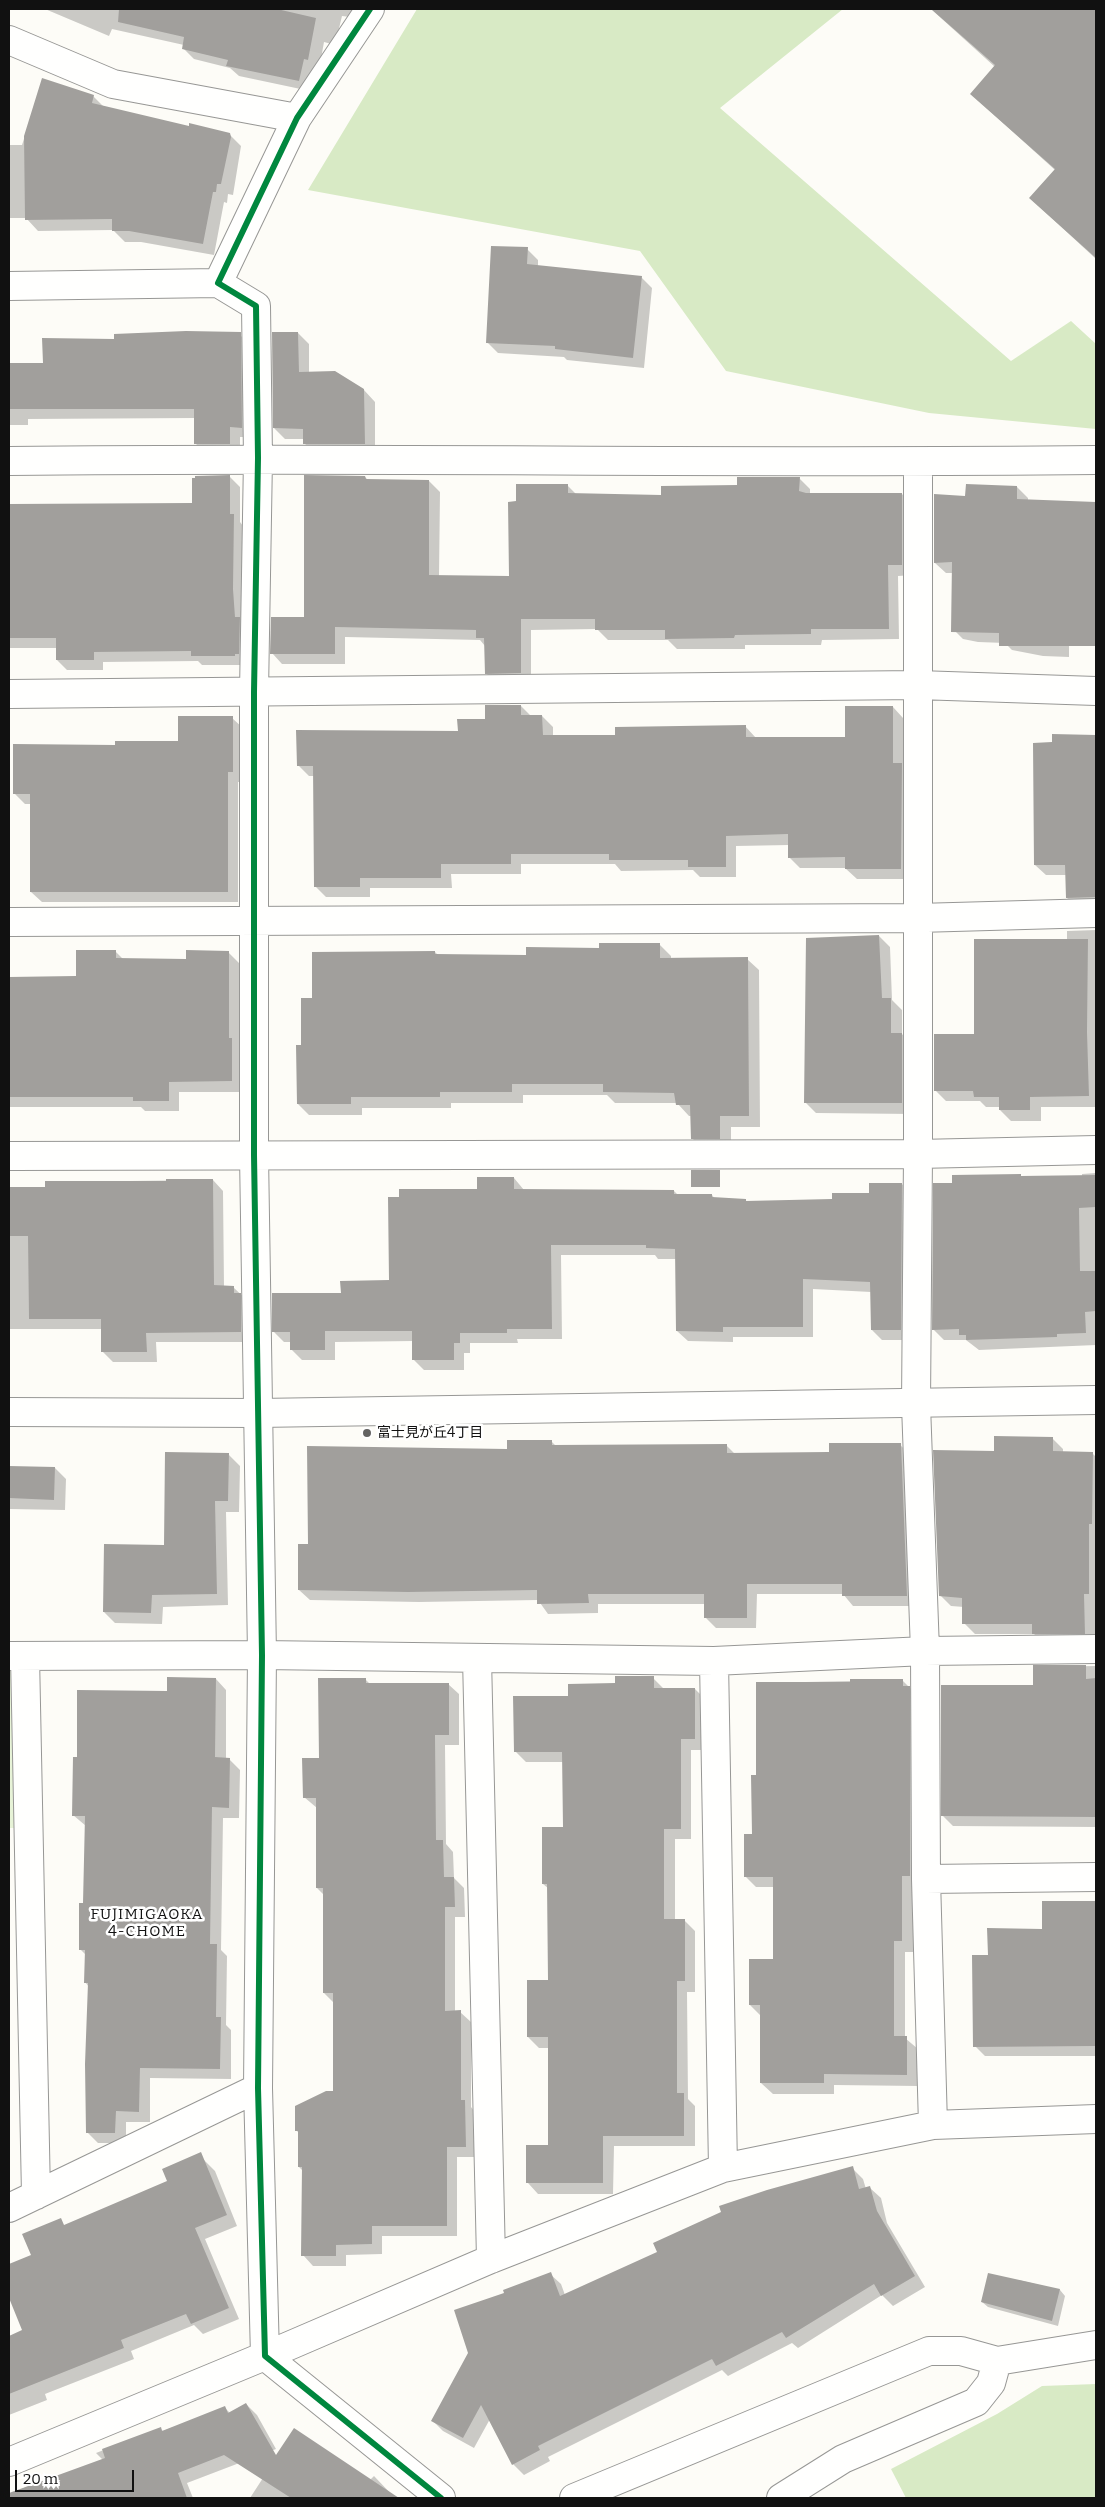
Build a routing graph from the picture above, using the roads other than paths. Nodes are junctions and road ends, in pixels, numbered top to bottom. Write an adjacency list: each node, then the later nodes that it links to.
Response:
1 (370, 9): 3 (street)
2 (9, 40): 3 (street)
3 (297, 118): 4 (street)
4 (218, 283): 5 (street); 6 (street)
5 (9, 286)
6 (258, 458): 8 (street); 9 (street); 12 (street)
7 (1096, 460): 9 (street)
8 (9, 461)
9 (918, 462): 10 (street)
10 (918, 685): 11 (street); 12 (street); 15 (street)
11 (1096, 691)
12 (254, 692): 13 (street); 17 (street)
13 (9, 694)
14 (1096, 913): 15 (street)
15 (918, 918): 17 (street); 19 (street)
16 (9, 922): 17 (street)
17 (254, 922): 20 (street)
18 (1096, 1150): 19 (street)
19 (918, 1154): 20 (street); 23 (street)
20 (254, 1155): 21 (street); 25 (street)
21 (9, 1156)
22 (1096, 1400): 23 (street)
23 (916, 1405): 25 (street); 27 (street)
24 (9, 1412): 25 (street)
25 (258, 1413): 28 (street)
26 (1096, 1649): 27 (street)
27 (925, 1651): 31 (street); 33 (street)
28 (262, 1655): 29 (street); 30 (street); 34 (street)
29 (17, 1656): 38 (street)
30 (477, 1658): 31 (street); 40 (street)
31 (714, 1661): 37 (street)
32 (1096, 1877): 33 (street)
33 (926, 1879): 36 (street)
34 (258, 2088): 38 (street); 42 (street)
35 (1096, 2119): 36 (street)
36 (932, 2125): 37 (street)
37 (723, 2168): 40 (street)
38 (36, 2195): 39 (street)
39 (9, 2208)
40 (491, 2259): 42 (street)
41 (1096, 2345): 43 (street)
42 (265, 2356): 44 (street); 45 (street)
43 (997, 2361): 46 (street); 47 (street)
44 (9, 2462)
45 (441, 2498)
46 (574, 2498)
47 (781, 2498)

